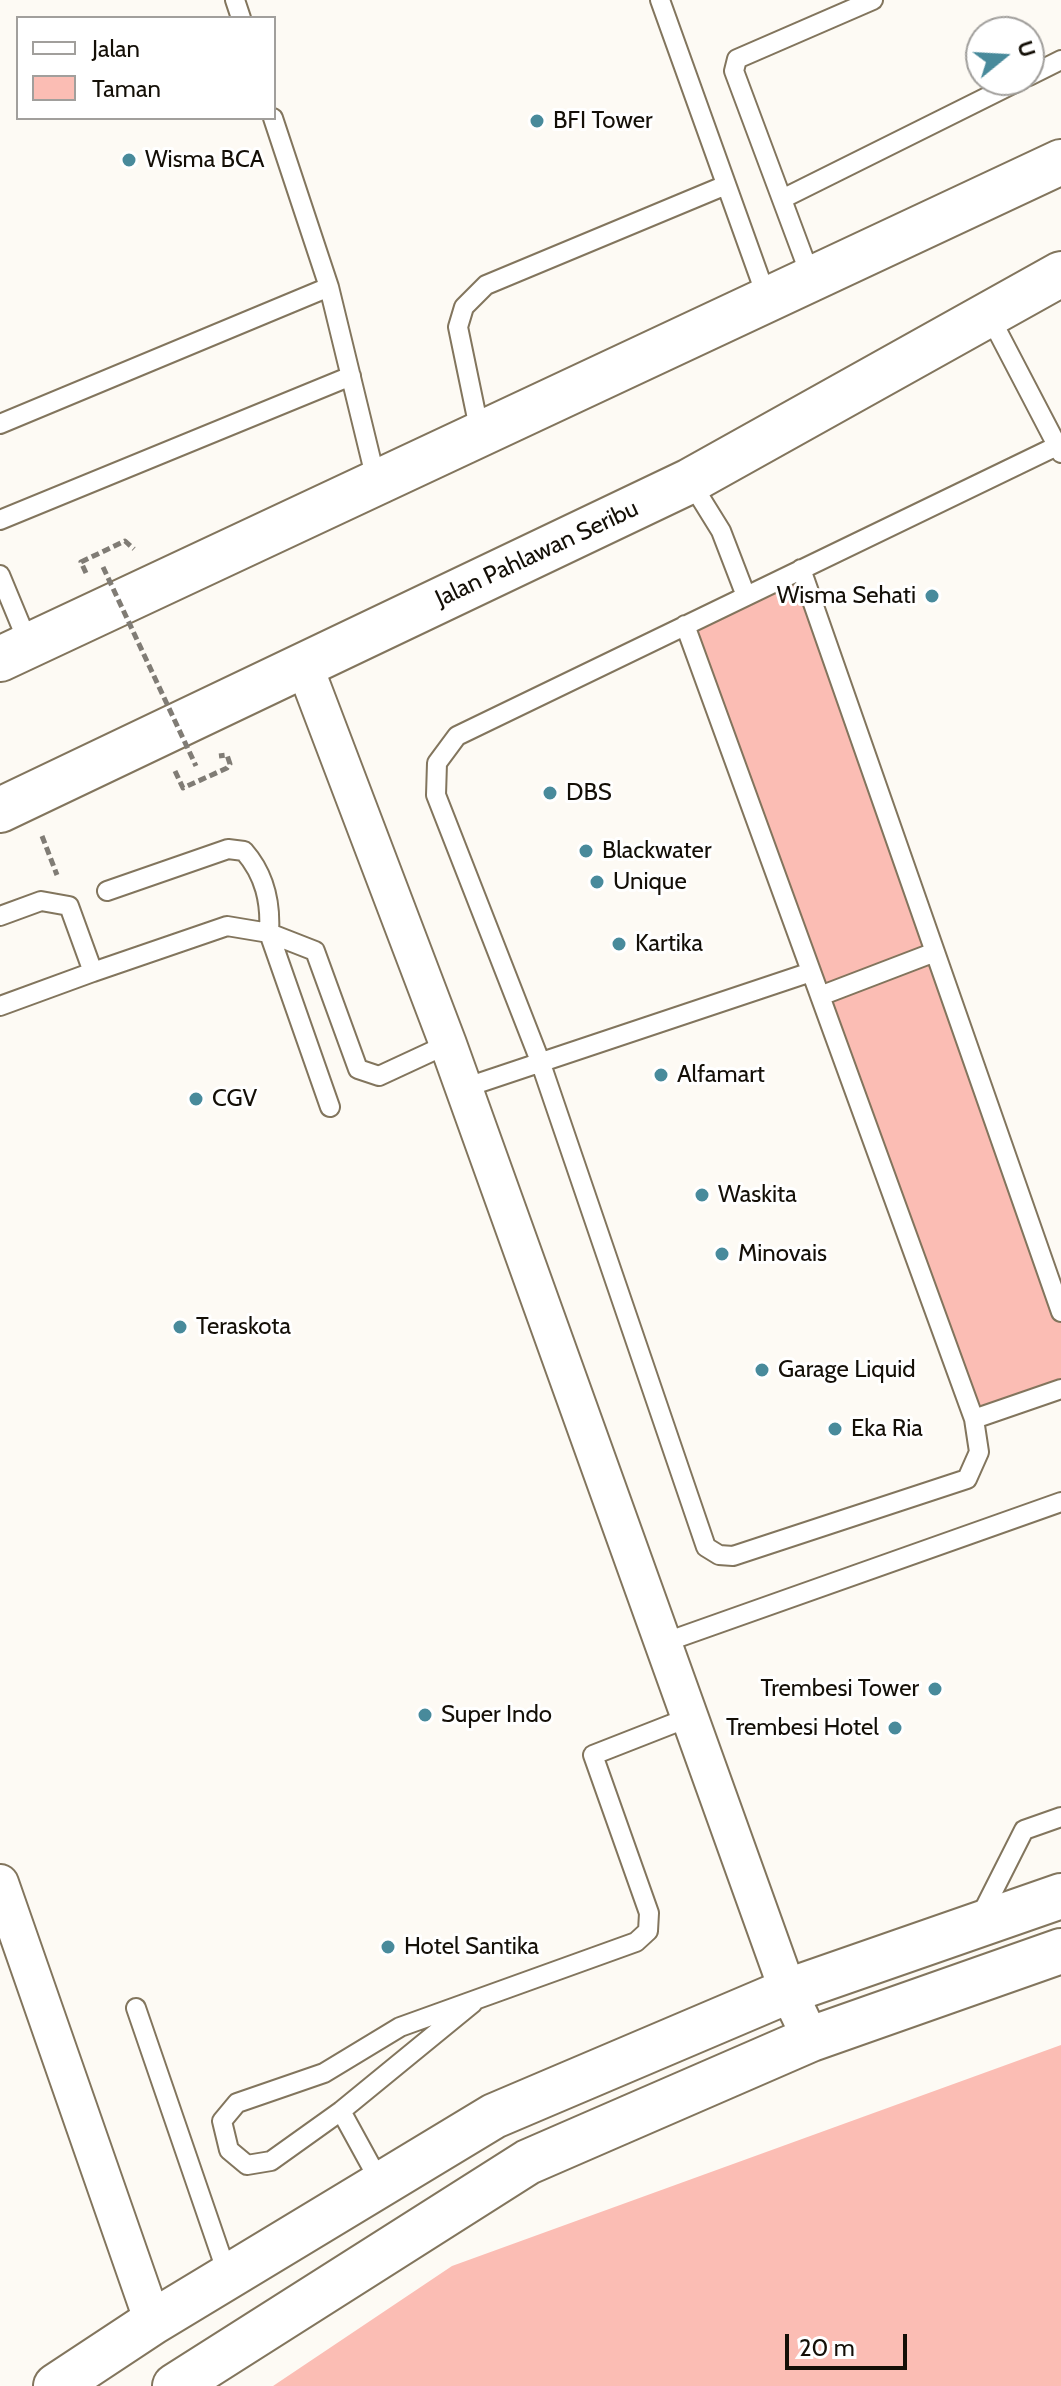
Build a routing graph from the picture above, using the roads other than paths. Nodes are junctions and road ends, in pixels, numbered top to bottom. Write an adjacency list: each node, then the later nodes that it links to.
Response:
1 (660, 0): 6 (lane)
2 (873, 0): 7 (lane)
3 (989, 96): 7 (lane)
4 (274, 120): 10 (lane)
5 (1061, 162): 9 (main road)
6 (726, 185): 11 (lane); 15 (lane)
7 (782, 199): 9 (lane)
8 (1061, 274): 12 (main road, Jalan Pahlawan Seribu)
9 (812, 280): 11 (main road)
10 (329, 287): 13 (lane); 14 (lane)
11 (768, 301): 15 (main road)
12 (989, 315): 16 (lane); 18 (main road, Jalan Pahlawan Seribu)
13 (351, 376): 17 (lane); 19 (lane)
14 (0, 424)
15 (480, 433): 17 (main road)
16 (1060, 447): 20 (lane)
17 (376, 480): 24 (main road)
18 (690, 481): 22 (lane); 25 (main road, Jalan Pahlawan Seribu)
19 (0, 520)
20 (801, 569): 22 (lane); 30 (lane)
21 (0, 575): 24 (lane)
22 (746, 596): 23 (lane)
23 (685, 625): 32 (lane); 36 (lane)
24 (15, 652)
25 (304, 665): 26 (main road, Jalan Pahlawan Seribu); 35 (street)
26 (14, 804)
27 (107, 891): 29 (lane)
28 (0, 916): 31 (lane)
29 (269, 933): 31 (lane); 35 (lane); 38 (lane)
30 (935, 952): 33 (lane); 39 (lane)
31 (93, 972): 34 (lane)
32 (811, 972): 33 (lane); 36 (lane)
33 (820, 996): 41 (lane)
34 (0, 1006)
35 (448, 1044): 37 (street)
36 (540, 1061): 37 (lane); 41 (lane)
37 (464, 1088): 43 (street)
38 (330, 1107)
39 (1061, 1312)
40 (1061, 1389): 41 (lane)
41 (974, 1419)
42 (1061, 1502): 43 (lane)
43 (663, 1643): 44 (street)
44 (690, 1717): 50 (street); 51 (lane)
45 (1061, 1817): 48 (lane)
46 (0, 1883): 57 (street)
47 (1061, 1896): 48 (main road)
48 (975, 1927): 50 (main road)
49 (1061, 1951): 53 (main road)
50 (788, 1991): 53 (street); 55 (main road)
51 (473, 2003): 54 (lane); 54 (lane)
52 (136, 2008): 56 (lane)
53 (811, 2039): 59 (main road)
54 (341, 2111): 55 (lane)
55 (381, 2184): 56 (main road)
56 (228, 2276): 57 (main road)
57 (153, 2322): 58 (main road)
58 (56, 2386)
59 (175, 2386)

